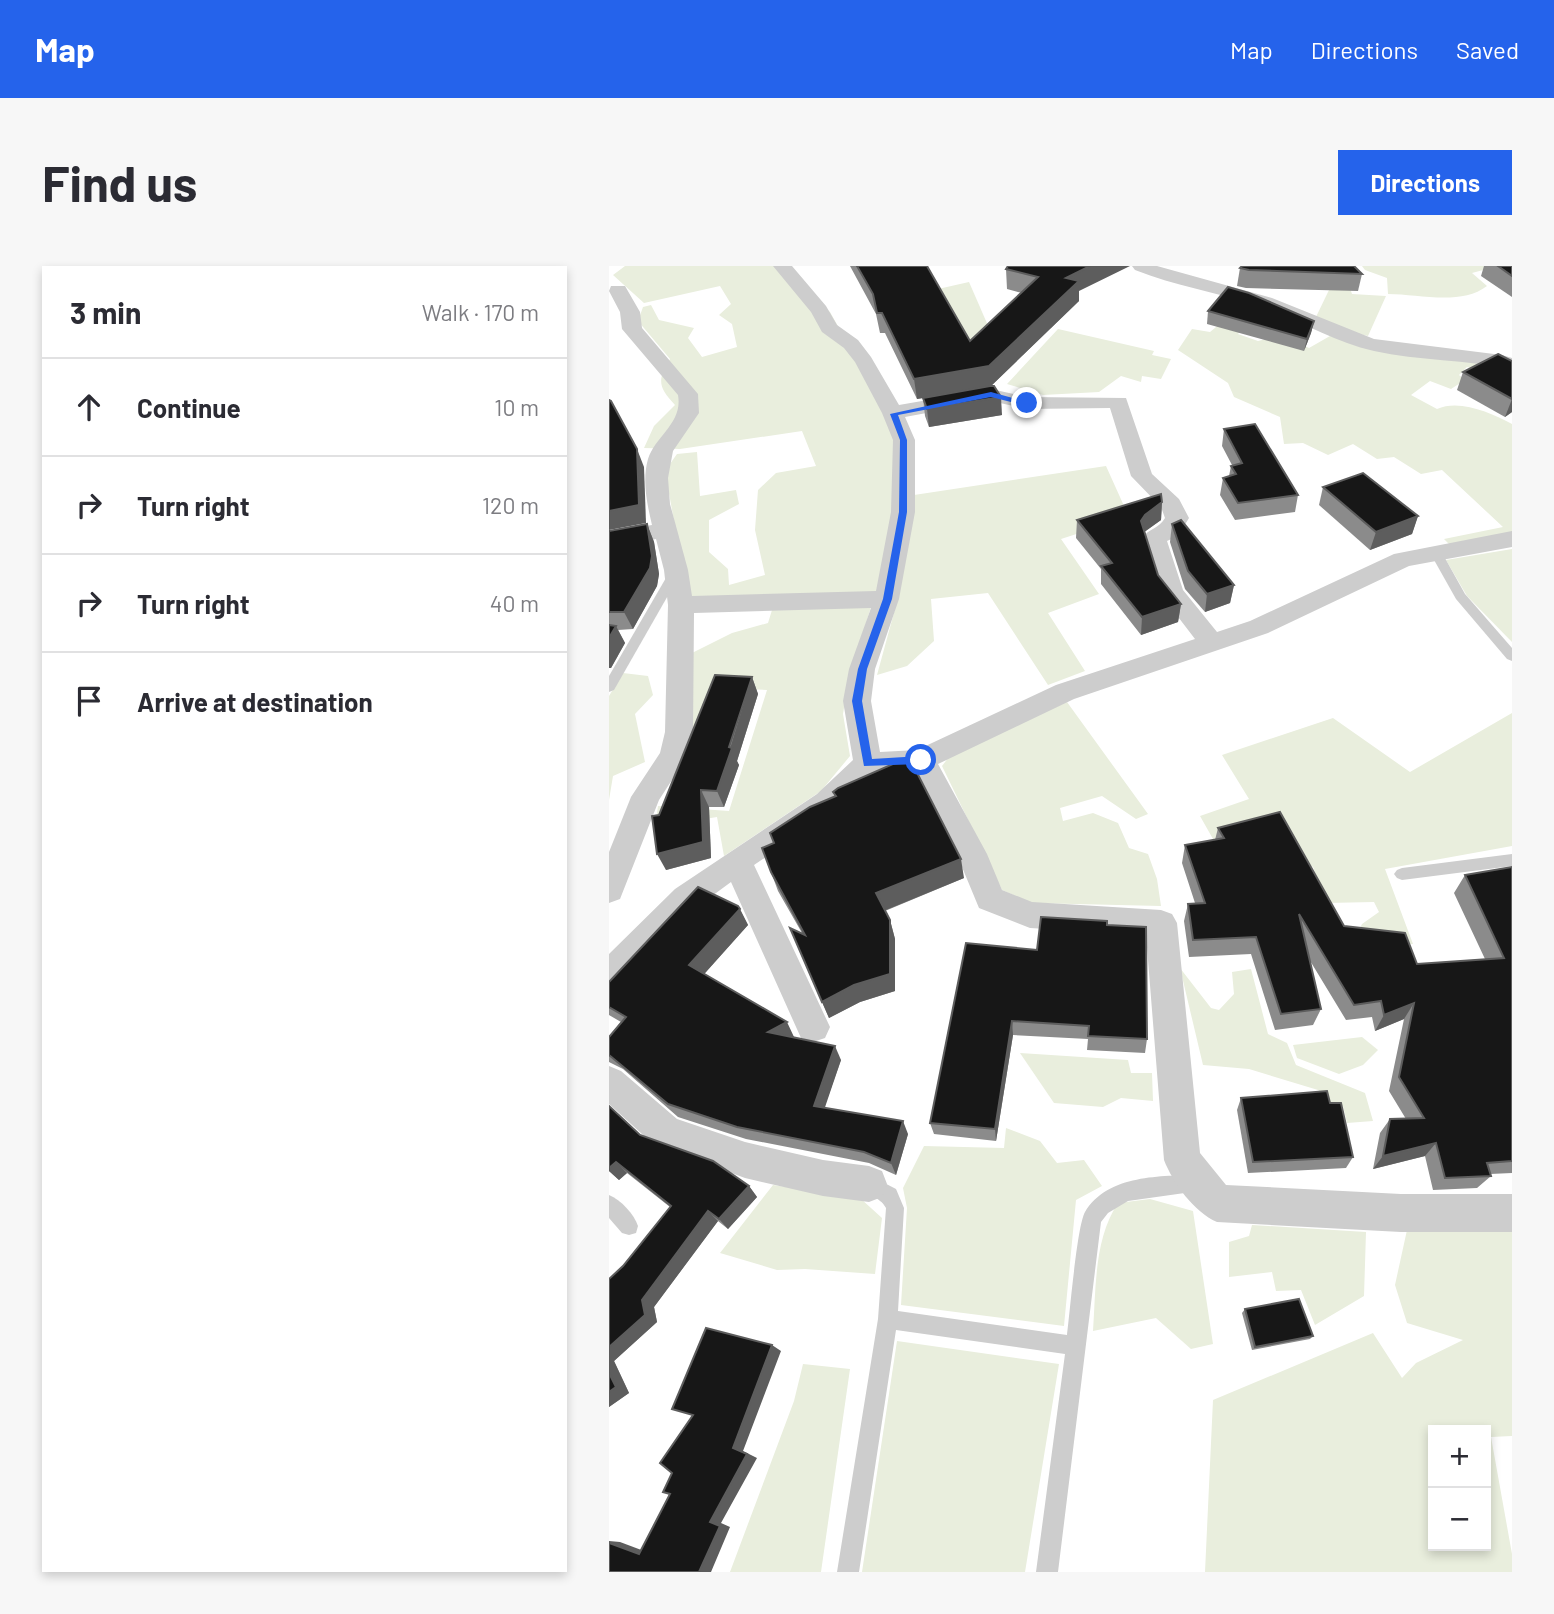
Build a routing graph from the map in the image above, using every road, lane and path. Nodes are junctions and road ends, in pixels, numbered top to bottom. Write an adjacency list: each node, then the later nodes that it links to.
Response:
1 (782, 266): 5 (street)
2 (1141, 266): 4 (street)
3 (618, 290): 6 (street)
4 (1512, 363)
5 (893, 414): 11 (street); 15 (street)
6 (665, 530): 8 (street); 10 (street)
7 (1512, 539): 9 (street)
8 (609, 540)
9 (1435, 551): 15 (street); 16 (lane)
10 (676, 570): 12 (street); 14 (lane)
11 (887, 599): 12 (street); 19 (street)
12 (681, 605): 23 (street)
13 (619, 636): 14 (lane)
14 (638, 637): 17 (lane)
15 (1213, 644): 18 (street)
16 (1512, 656)
17 (609, 687)
18 (921, 760): 19 (street); 27 (street)
19 (868, 763): 20 (street)
20 (737, 860): 24 (street); 25 (street)
21 (1512, 860): 22 (lane)
22 (1402, 874)
23 (609, 890)
24 (609, 975)
25 (813, 1027)
26 (609, 1082): 28 (street)
27 (1201, 1183): 30 (street); 33 (lane)
28 (869, 1184): 32 (lane)
29 (609, 1204): 31 (lane)
30 (1512, 1213)
31 (629, 1226)
32 (888, 1318): 33 (lane); 34 (lane)
33 (1077, 1346): 35 (lane)
34 (848, 1572)
35 (1047, 1572)

